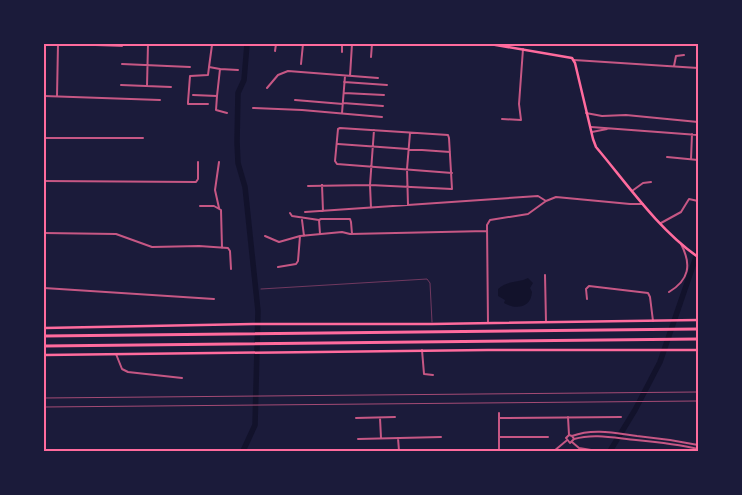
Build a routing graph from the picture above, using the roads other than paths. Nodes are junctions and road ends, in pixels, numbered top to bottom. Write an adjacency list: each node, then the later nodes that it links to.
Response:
1 (58, 44): 44 (street)
2 (69, 44): 14 (street)
3 (148, 44): 23 (street)
4 (161, 44): 5 (street)
5 (191, 44)
6 (224, 44): 26 (street)
7 (276, 44): 16 (street)
8 (303, 44): 22 (street)
9 (342, 44): 17 (street)
10 (352, 44): 31 (street)
11 (372, 44): 19 (street)
12 (473, 44): 13 (main road)
13 (488, 44): 15 (main road)
14 (122, 46)
15 (524, 50): 20 (main road); 57 (street)
16 (275, 51)
17 (342, 52)
18 (684, 55): 24 (street)
19 (371, 58)
20 (574, 60): 24 (street); 55 (main road)
21 (122, 64): 23 (street)
22 (301, 64)
23 (147, 65): 25 (street); 37 (street)
24 (674, 66): 27 (street)
25 (190, 67)
26 (209, 67): 28 (street); 49 (street)
27 (698, 68)
28 (220, 69): 29 (street); 45 (street)
29 (238, 70)
30 (345, 76): 31 (street); 34 (street); 40 (street)
31 (350, 76): 32 (street)
32 (378, 78)
33 (698, 79): 38 (street)
34 (344, 82): 36 (street); 41 (street)
35 (120, 85): 37 (street)
36 (386, 85)
37 (147, 86): 39 (street)
38 (698, 86)
39 (171, 87)
40 (267, 88)
41 (344, 93): 46 (street); 50 (street)
42 (193, 95): 45 (street)
43 (44, 96): 44 (street)
44 (57, 96): 47 (street)
45 (217, 96): 53 (street)
46 (384, 96)
47 (160, 100)
48 (295, 100): 50 (street)
49 (208, 104)
50 (343, 104): 51 (street); 54 (street)
51 (383, 106)
52 (253, 108): 54 (street)
53 (228, 113)
54 (342, 113): 56 (street)
55 (586, 113): 58 (street); 59 (main road)
56 (382, 117)
57 (502, 119)
58 (698, 122)
59 (590, 127): 60 (street); 62 (main road)
60 (607, 129): 62 (street); 64 (street)
61 (374, 130): 63 (street); 68 (street); 69 (street)
62 (591, 132): 86 (main road)
63 (410, 133): 70 (street); 71 (street)
64 (692, 134): 65 (street); 73 (street)
65 (698, 135)
66 (44, 138): 67 (street)
67 (143, 138)
68 (337, 144): 69 (street); 77 (street)
69 (373, 147): 70 (street); 77 (street)
70 (409, 149): 71 (street); 78 (street)
71 (450, 152): 79 (street)
72 (667, 157): 73 (street)
73 (691, 159): 74 (street)
74 (698, 160)
75 (198, 162): 80 (street)
76 (219, 162): 92 (street)
77 (372, 166): 78 (street); 82 (street)
78 (407, 169): 79 (street); 85 (street)
79 (452, 172): 85 (street)
80 (44, 180)
81 (651, 182): 86 (street)
82 (370, 185): 84 (street); 85 (street); 93 (street)
83 (308, 186): 84 (street)
84 (322, 186): 94 (street)
85 (407, 187): 90 (street)
86 (632, 191): 89 (main road)
87 (546, 201): 89 (street); 90 (street); 100 (street)
88 (698, 201): 99 (street)
89 (643, 204): 99 (main road)
90 (408, 205): 93 (street)
91 (200, 206): 92 (street)
92 (219, 208): 107 (street)
93 (371, 208): 94 (street)
94 (323, 211): 95 (street)
95 (305, 212)
96 (290, 213): 98 (street)
97 (302, 220): 105 (street)
98 (319, 220): 102 (street); 103 (street)
99 (661, 223): 106 (main road)
100 (487, 231): 103 (street); 120 (street)
101 (44, 233): 107 (street)
102 (320, 234): 103 (street); 105 (street)
103 (352, 234)
104 (265, 236): 105 (street)
105 (302, 236): 109 (street)
106 (680, 242): 108 (main road); 114 (street)
107 (222, 248): 110 (street)
108 (698, 257)
109 (278, 267)
110 (231, 269)
111 (545, 276): 119 (street)
112 (44, 288): 115 (street)
113 (261, 289): 121 (lane)
114 (669, 292)
115 (214, 298)
116 (587, 299): 118 (street)
117 (698, 320): 118 (main road)
118 (653, 321): 119 (main road)
119 (546, 322): 120 (main road)
120 (488, 323): 121 (main road)
121 (432, 324): 122 (main road)
122 (44, 328)
123 (698, 330): 124 (highway)
124 (44, 336)
125 (698, 339): 126 (highway)
126 (44, 346)
127 (422, 350): 128 (main road); 129 (main road); 131 (street)
128 (698, 350)
129 (116, 354): 130 (main road); 132 (street)
130 (44, 355)
131 (433, 375)
132 (182, 378)
133 (499, 413): 139 (street)
134 (395, 417): 138 (street)
135 (568, 417): 136 (street); 139 (street); 141 (street)
136 (621, 417)
137 (356, 418): 138 (street)
138 (380, 418): 146 (street)
139 (499, 418): 144 (street)
140 (606, 432): 142 (street); 149 (street); 151 (street)
141 (569, 435): 149 (street); 150 (street)
142 (606, 436): 149 (street); 151 (street)
143 (441, 437): 147 (street)
144 (499, 437): 145 (street); 155 (street)
145 (548, 437)
146 (381, 438): 147 (street); 148 (street)
147 (398, 438): 154 (street)
148 (358, 439)
149 (573, 439): 150 (street); 157 (street)
150 (566, 441): 156 (street)
151 (666, 441): 152 (street); 153 (street)
152 (698, 445)
153 (698, 449)
154 (399, 451)
155 (499, 451)
156 (554, 451)
157 (596, 451)

